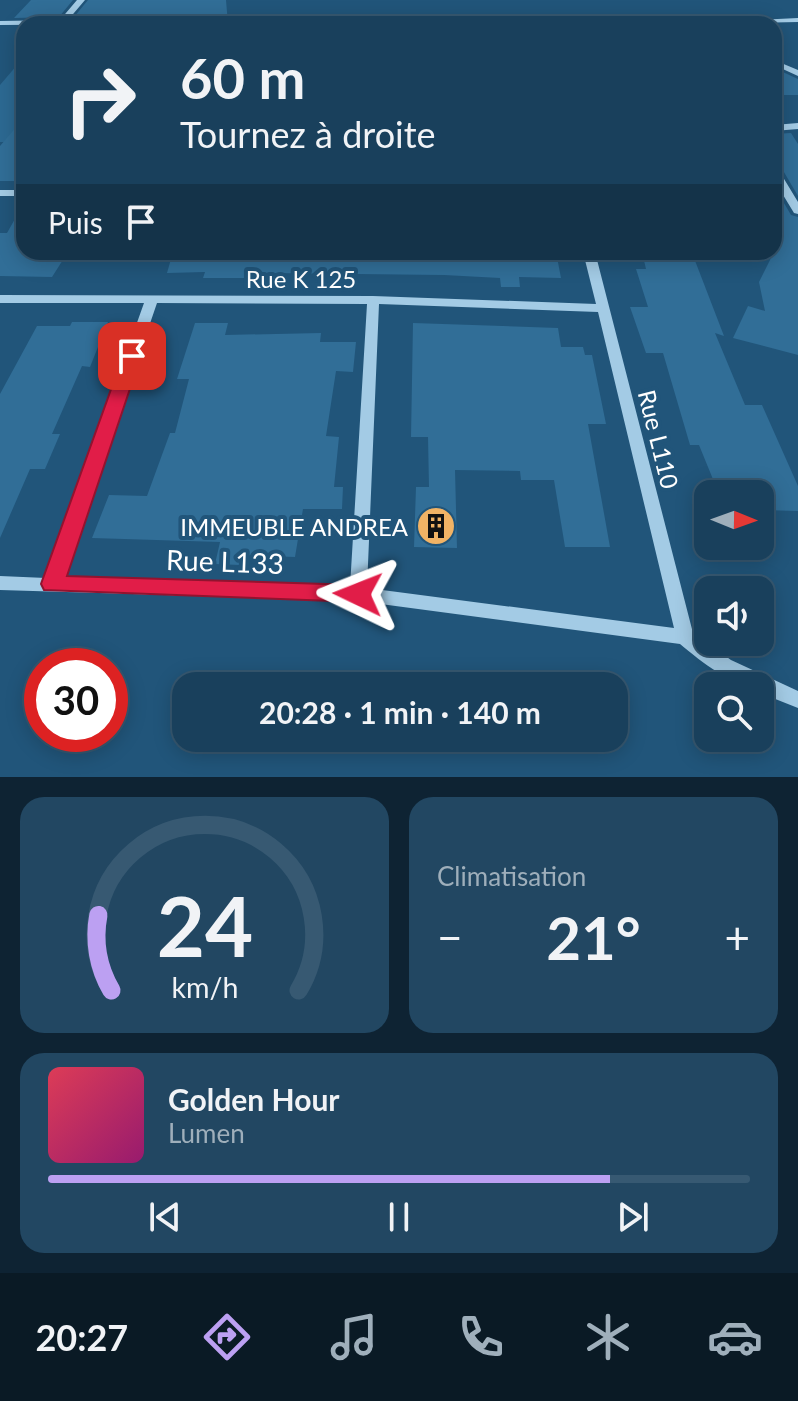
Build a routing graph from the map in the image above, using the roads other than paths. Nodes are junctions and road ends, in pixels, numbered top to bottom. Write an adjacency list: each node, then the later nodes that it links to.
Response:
1 (81, 0): 2 (street)
2 (68, 16)
3 (782, 184): 4 (street)
4 (798, 211)
5 (591, 260): 9 (street, Rue L110)
6 (0, 299): 7 (street, Rue K 125)
7 (152, 299): 8 (street, Rue K 125); 11 (street)
8 (373, 300): 9 (street, Rue K 125); 12 (street)
9 (601, 308): 13 (street, Rue L110)
10 (0, 583): 11 (street, Rue L133)
11 (52, 584): 12 (street, Rue L133)
12 (358, 594): 13 (street, Rue L133)
13 (685, 637): 14 (street)
14 (798, 700)

